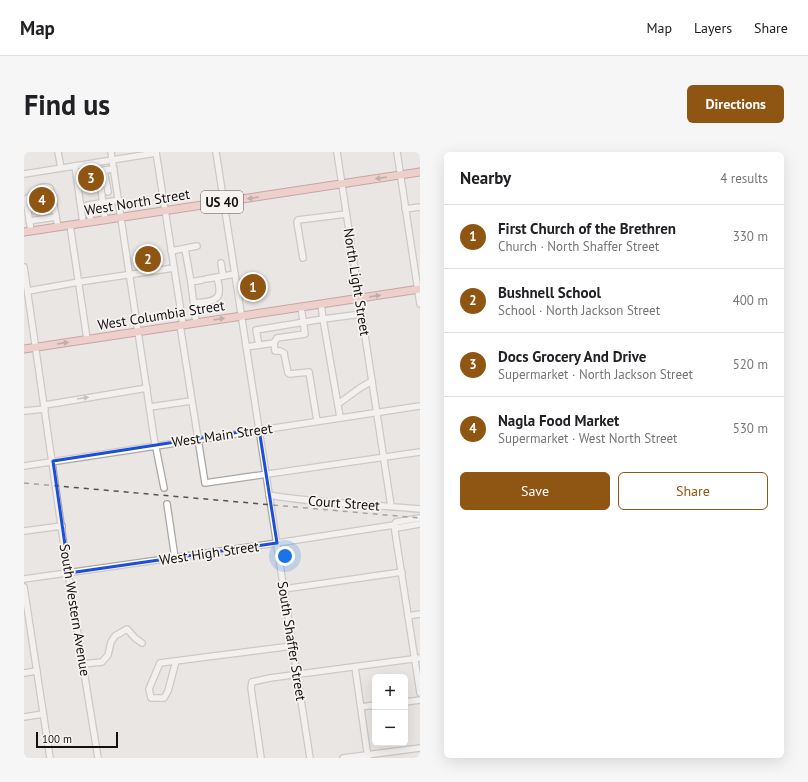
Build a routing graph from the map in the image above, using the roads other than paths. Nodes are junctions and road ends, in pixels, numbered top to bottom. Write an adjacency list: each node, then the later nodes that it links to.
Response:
1 (58, 152): 10 (street)
2 (111, 152): 7 (street)
3 (216, 152): 21 (street, South Shaffer Street)
4 (337, 152): 17 (street, North Light Street)
5 (397, 152): 15 (street)
6 (156, 153): 7 (street); 25 (street)
7 (112, 161): 8 (street); 11 (street)
8 (99, 164): 9 (street); 12 (street)
9 (74, 166): 10 (street); 33 (street)
10 (61, 168): 14 (street)
11 (114, 169): 12 (street); 20 (street)
12 (104, 170): 18 (street)
13 (420, 172): 15 (main road, West North Street / US 40)
14 (24, 174)
15 (400, 175): 17 (main road, West North Street / US 40, one-way to 17); 24 (street)
16 (100, 181): 22 (street)
17 (342, 184): 21 (main road, West North Street / US 40, one-way to 21); 27 (street, North Light Street)
18 (108, 192)
19 (26, 199): 26 (street); 28 (street)
20 (118, 200): 22 (street); 29 (street)
21 (224, 202): 25 (main road, West North Street / US 40); 45 (street, South Shaffer Street)
22 (103, 203): 30 (street); 32 (street)
23 (420, 206): 24 (street)
24 (405, 209): 51 (street)
25 (165, 211): 29 (main road, West North Street / US 40); 39 (street)
26 (28, 214): 31 (street)
27 (346, 214): 40 (street); 52 (street, North Light Street)
28 (56, 216): 31 (street); 35 (street)
29 (121, 217): 30 (main road, West North Street / US 40); 44 (street)
30 (106, 220): 32 (main road, West North Street / US 40)
31 (29, 221): 36 (street)
32 (91, 222): 33 (main road, West North Street / US 40)
33 (83, 223): 34 (main road, West North Street / US 40)
34 (70, 225): 35 (main road, West North Street / US 40); 48 (street)
35 (58, 227): 36 (main road, West North Street / US 40)
36 (27, 232)
37 (197, 246): 38 (street)
38 (185, 248): 39 (street); 49 (street)
39 (171, 251): 43 (street)
40 (303, 258)
41 (221, 263): 46 (street)
42 (24, 267): 50 (street, South Western Avenue)
43 (174, 268): 44 (street); 62 (street)
44 (130, 274): 48 (street); 63 (street)
45 (235, 274): 46 (street); 58 (street, South Shaffer Street)
46 (224, 276): 47 (street)
47 (217, 277): 49 (street); 53 (street)
48 (79, 282): 50 (street); 64 (street)
49 (191, 282): 53 (street)
50 (26, 289): 67 (street, South Western Avenue)
51 (419, 289): 52 (main road, West Columbia Street, one-way to 51); 55 (street)
52 (359, 298): 54 (main road, West Columbia Street); 57 (street, North Light Street)
53 (194, 303): 61 (street)
54 (321, 304): 56 (main road, West Columbia Street); 59 (street)
55 (420, 304)
56 (301, 307): 58 (main road, West Columbia Street); 60 (street)
57 (362, 314): 59 (street); 70 (street, North Light Street)
58 (242, 316): 61 (main road, West Columbia Street, one-way to 58); 68 (street, South Shaffer Street)
59 (323, 319): 60 (street); 73 (street)
60 (303, 322): 65 (street); 66 (street)
61 (196, 323): 62 (main road, West Columbia Street)
62 (181, 325): 63 (main road, West Columbia Street); 72 (street)
63 (139, 332): 64 (main road, West Columbia Street); 71 (street)
64 (87, 339): 67 (main road, West Columbia Street, one-way to 64)
65 (274, 343): 66 (street); 80 (street)
66 (258, 345): 68 (street)
67 (36, 347): 69 (main road, West Columbia Street); 75 (street, South Western Avenue)
68 (246, 347): 81 (street, South Shaffer Street)
69 (24, 349)
70 (372, 381): 73 (street); 78 (street, North Light Street)
71 (147, 388): 75 (street, one-way to 71); 76 (street)
72 (191, 401): 76 (street); 82 (street)
73 (338, 404): 79 (street)
74 (420, 406): 78 (street, West Main Street)
75 (45, 407): 77 (street); 86 (street, South Western Avenue)
76 (150, 407): 83 (street)
77 (24, 411)
78 (376, 412): 79 (street, West Main Street); 85 (street, North Light Street)
79 (340, 417): 80 (street, West Main Street)
80 (317, 421): 81 (street, West Main Street)
81 (259, 429): 82 (street, West Main Street); 88 (street, South Shaffer Street)
82 (198, 438): 83 (street, West Main Street); 88 (street)
83 (156, 445): 86 (street, West Main Street); 89 (street)
84 (420, 452): 85 (street)
85 (383, 457): 88 (street); 92 (street, North Light Street)
86 (52, 461): 87 (street, West Main Street); 97 (street, South Western Avenue)
87 (24, 466)
88 (266, 474): 90 (street, South Shaffer Street)
89 (164, 488)
90 (269, 495): 92 (street, Court Street); 99 (street, South Shaffer Street)
91 (167, 504): 100 (street)
92 (391, 506): 93 (street, Court Street)
93 (420, 509)
94 (420, 518): 96 (street, West High Street)
95 (420, 524): 96 (street, West High Street)
96 (394, 525): 99 (street, West High Street); 101 (street)
97 (62, 526): 98 (street); 102 (street, South Western Avenue)
98 (24, 531)
99 (277, 543): 100 (street, West High Street); 105 (street, South Shaffer Street)
100 (175, 558): 102 (street, West High Street)
101 (402, 572): 105 (street); 107 (street)
102 (69, 573): 103 (street, West High Street); 112 (street, South Western Avenue)
103 (24, 579)
104 (24, 587): 114 (street)
105 (284, 589): 109 (street, South Shaffer Street)
106 (420, 614): 107 (street)
107 (408, 616): 110 (street)
108 (142, 643): 112 (street)
109 (292, 646): 111 (street); 116 (street, South Shaffer Street)
110 (417, 659): 113 (street); 117 (street)
111 (176, 661): 111 (street)
112 (83, 664): 127 (street, South Western Avenue)
113 (355, 667): 116 (street); 121 (street)
114 (37, 671): 115 (street); 122 (street)
115 (24, 673)
116 (297, 675): 128 (street); 129 (street, South Shaffer Street)
117 (420, 693)
118 (420, 700): 119 (street)
119 (408, 702)
120 (372, 705): 121 (street)
121 (361, 707): 125 (street)
122 (43, 714): 123 (street); 126 (street)
123 (24, 717)
124 (420, 748): 125 (street)
125 (368, 756): 130 (street)
126 (50, 758)
127 (98, 758)
128 (261, 758)
129 (310, 758)
130 (343, 758)

